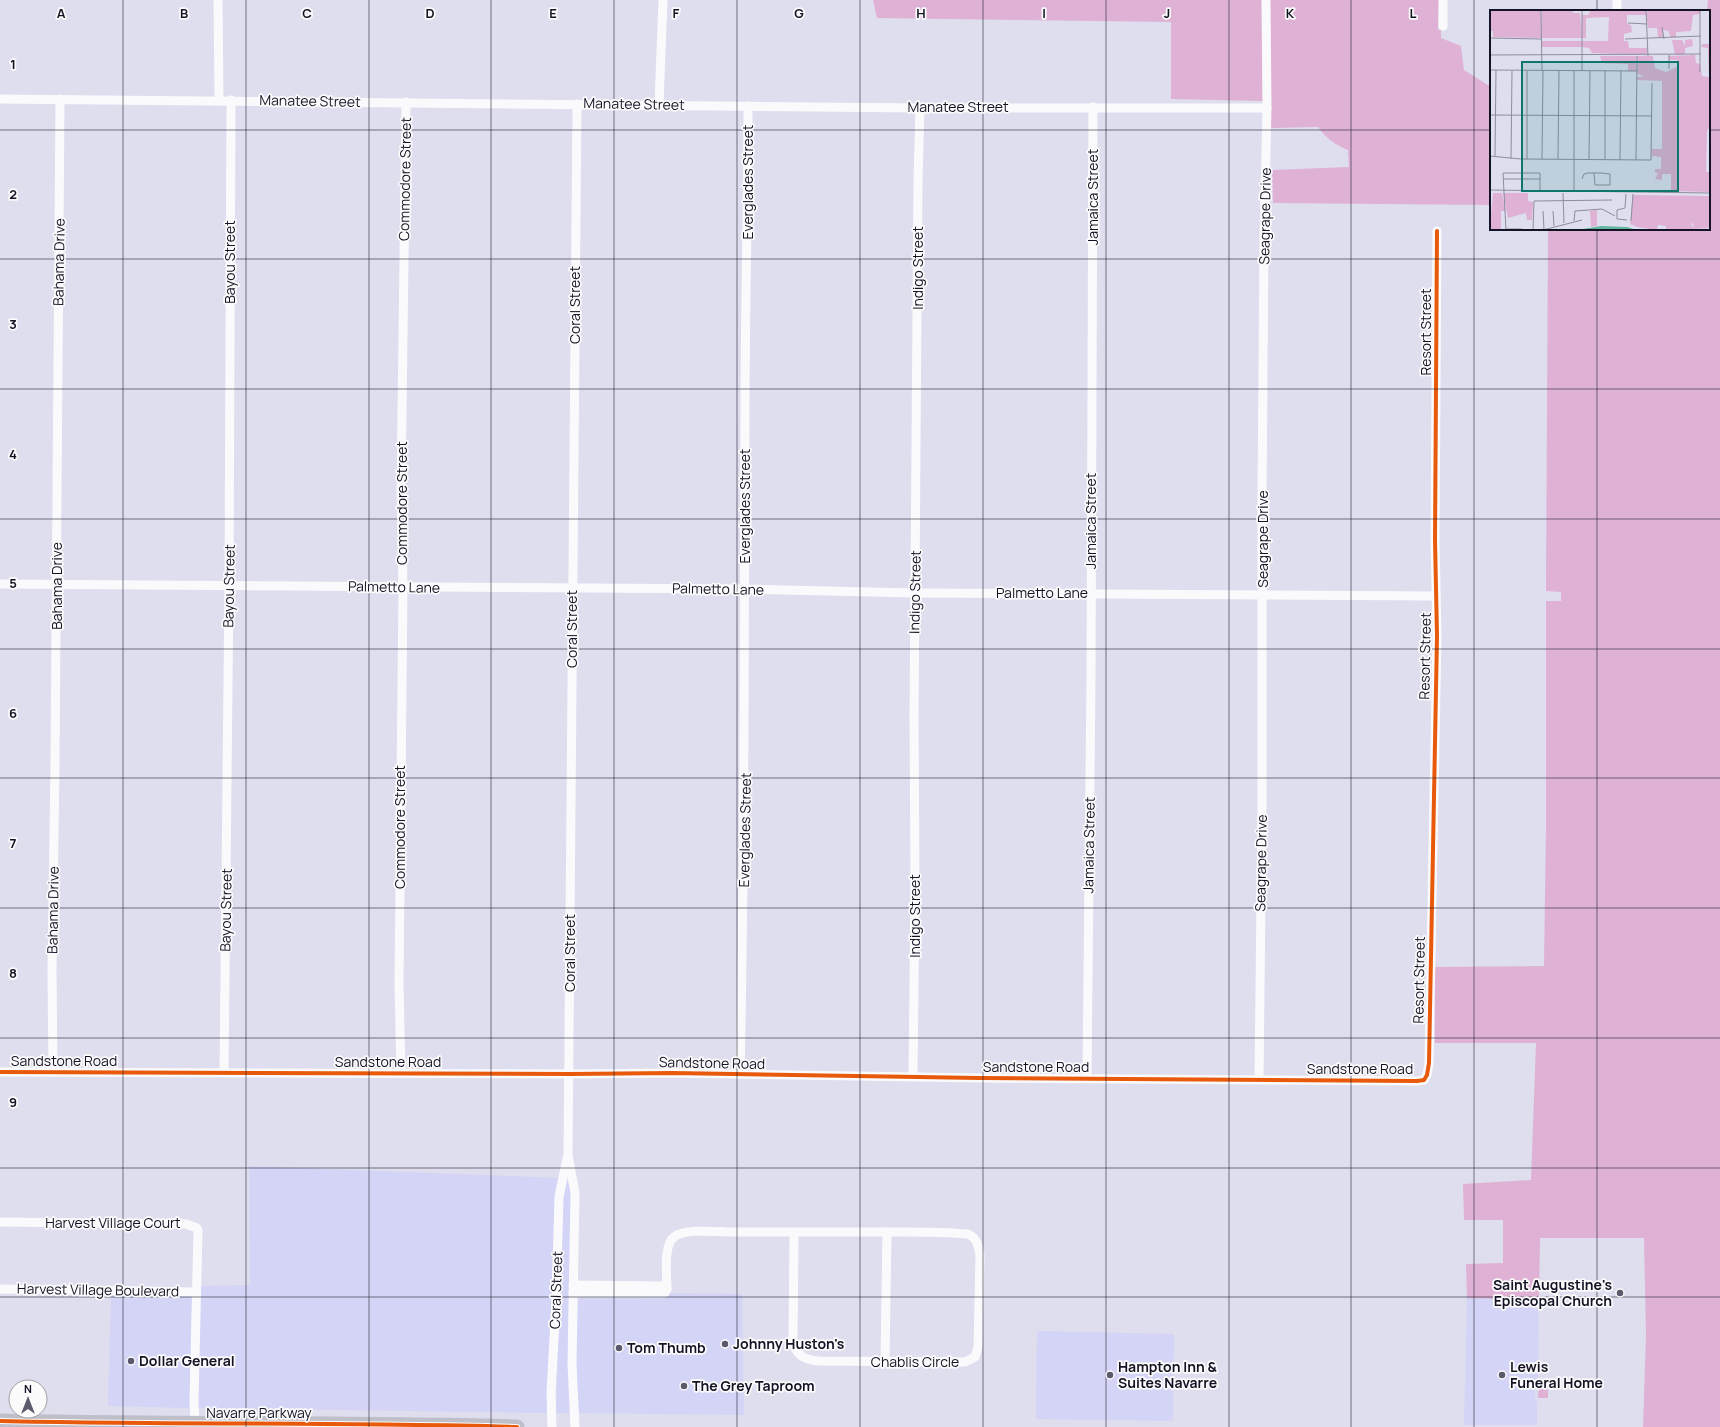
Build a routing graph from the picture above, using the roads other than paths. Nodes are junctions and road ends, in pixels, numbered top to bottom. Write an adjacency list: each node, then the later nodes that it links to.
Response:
1 (218, 0): 8 (street)
2 (663, 0): 12 (street)
3 (1266, 0): 16 (street, Seagrape Drive)
4 (1443, 0): 5 (street)
5 (1443, 26)
6 (0, 99): 7 (street, Manatee Street)
7 (60, 99): 8 (street, Manatee Street); 19 (street, Bahama Drive)
8 (219, 100): 9 (street, Manatee Street)
9 (231, 100): 10 (street, Manatee Street); 20 (street, Bayou Street)
10 (406, 102): 11 (street, Manatee Street); 21 (street, Commodore Street)
11 (576, 104): 12 (street, Manatee Street); 22 (street, Coral Street)
12 (659, 104): 13 (street, Manatee Street)
13 (748, 106): 15 (street, Manatee Street); 23 (street, Everglades Street)
14 (1093, 107): 15 (street, Manatee Street); 16 (street, Manatee Street); 25 (street, Jamaica Street)
15 (920, 108): 24 (street, Indigo Street)
16 (1267, 108): 26 (street, Seagrape Drive)
17 (1437, 231): 27 (street, Resort Street)
18 (0, 584): 19 (street, Palmetto Lane)
19 (57, 584): 20 (street, Palmetto Lane); 29 (street, Bahama Drive)
20 (229, 586): 21 (street, Palmetto Lane); 30 (street, Bayou Street)
21 (403, 587): 22 (street, Palmetto Lane); 31 (street, Commodore Street)
22 (572, 588): 23 (street, Palmetto Lane); 32 (street, Coral Street)
23 (745, 589): 24 (street, Palmetto Lane); 33 (street, Everglades Street)
24 (915, 593): 25 (street, Palmetto Lane); 34 (street, Indigo Street)
25 (1091, 593): 26 (street, Palmetto Lane); 35 (street, Jamaica Street)
26 (1263, 595): 27 (street, Palmetto Lane); 36 (street, Seagrape Drive)
27 (1436, 596): 37 (street, Resort Street)
28 (0, 1072): 29 (street, Sandstone Road)
29 (53, 1072): 30 (street, Sandstone Road)
30 (224, 1072): 31 (street, Sandstone Road)
31 (401, 1073): 32 (street, Sandstone Road)
32 (570, 1074): 33 (street, Sandstone Road); 38 (street, Coral Street)
33 (740, 1074): 34 (street, Sandstone Road)
34 (913, 1076): 35 (street, Sandstone Road)
35 (1087, 1078): 36 (street, Sandstone Road)
36 (1259, 1079): 37 (street, Sandstone Road)
37 (1424, 1080)
38 (568, 1155): 43 (street, Coral Street); 51 (street, Coral Street)
39 (0, 1222): 44 (street, Harvest Village Court)
40 (794, 1232): 41 (street, Chablis Circle); 43 (street, Chablis Circle); 45 (street, Chablis Circle)
41 (887, 1232): 45 (street); 45 (street, Chablis Circle)
42 (0, 1288): 44 (street, Harvest Village Boulevard)
43 (573, 1289): 52 (street, Coral Street)
44 (196, 1292): 47 (street, Harvest Village Court)
45 (885, 1361)
46 (0, 1422): 47 (highway, Navarre Parkway)
47 (194, 1424): 48 (highway, Navarre Parkway)
48 (277, 1426): 49 (highway, Navarre Parkway)
49 (313, 1426): 50 (highway, Navarre Parkway)
50 (518, 1427)
51 (552, 1427)
52 (575, 1427)

